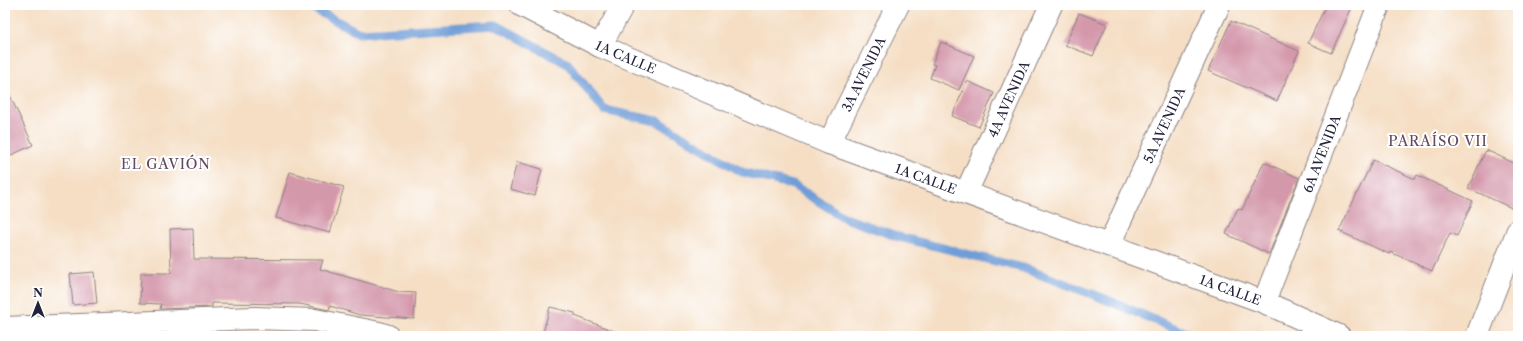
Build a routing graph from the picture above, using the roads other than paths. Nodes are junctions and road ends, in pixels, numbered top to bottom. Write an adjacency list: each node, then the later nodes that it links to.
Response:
1 (520, 5): 7 (street, 1A CALLE)
2 (623, 5): 7 (street)
3 (898, 5): 8 (street, 3A AVENIDA)
4 (1051, 5): 9 (street, 4A AVENIDA)
5 (1219, 5): 11 (street, 5A AVENIDA)
6 (1380, 5): 12 (street, 6A AVENIDA)
7 (600, 46): 8 (street, 1A CALLE)
8 (829, 143): 9 (street, 1A CALLE)
9 (966, 193): 11 (street, 1A CALLE)
10 (1518, 230): 16 (street)
11 (1109, 245): 12 (street, 1A CALLE)
12 (1264, 302): 15 (street, 1A CALLE)
13 (5, 328): 14 (street)
14 (388, 336)
15 (1339, 336)
16 (1477, 336)

